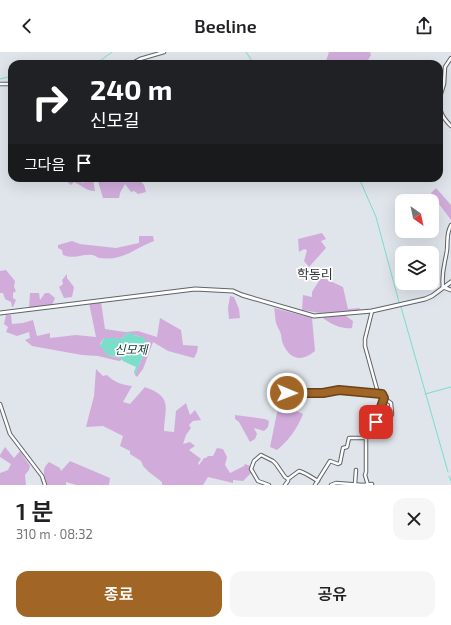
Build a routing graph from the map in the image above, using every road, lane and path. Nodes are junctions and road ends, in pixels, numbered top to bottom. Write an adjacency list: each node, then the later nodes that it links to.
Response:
1 (164, 52): 3 (street)
2 (451, 58): 4 (street)
3 (138, 60)
4 (443, 87)
5 (443, 117): 6 (street)
6 (451, 126)
7 (451, 225): 9 (street)
8 (451, 282): 9 (street)
9 (443, 287): 10 (street); 11 (street)
10 (451, 290)
11 (372, 311): 12 (street); 14 (street)
12 (0, 313)
13 (273, 393): 14 (street)
14 (378, 394): 15 (street)
15 (383, 396): 17 (street); 17 (street)
16 (0, 404): 24 (street)
17 (367, 434): 18 (street)
18 (366, 438): 21 (street); 30 (street)
19 (356, 470): 22 (street)
20 (288, 479): 21 (street); 25 (street); 26 (street)
21 (318, 481): 27 (street)
22 (355, 484): 28 (street); 29 (street)
23 (372, 484): 30 (street)
24 (46, 485)
25 (269, 485)
26 (285, 485)
27 (315, 485)
28 (331, 485)
29 (363, 485): 30 (street)
30 (368, 485)

